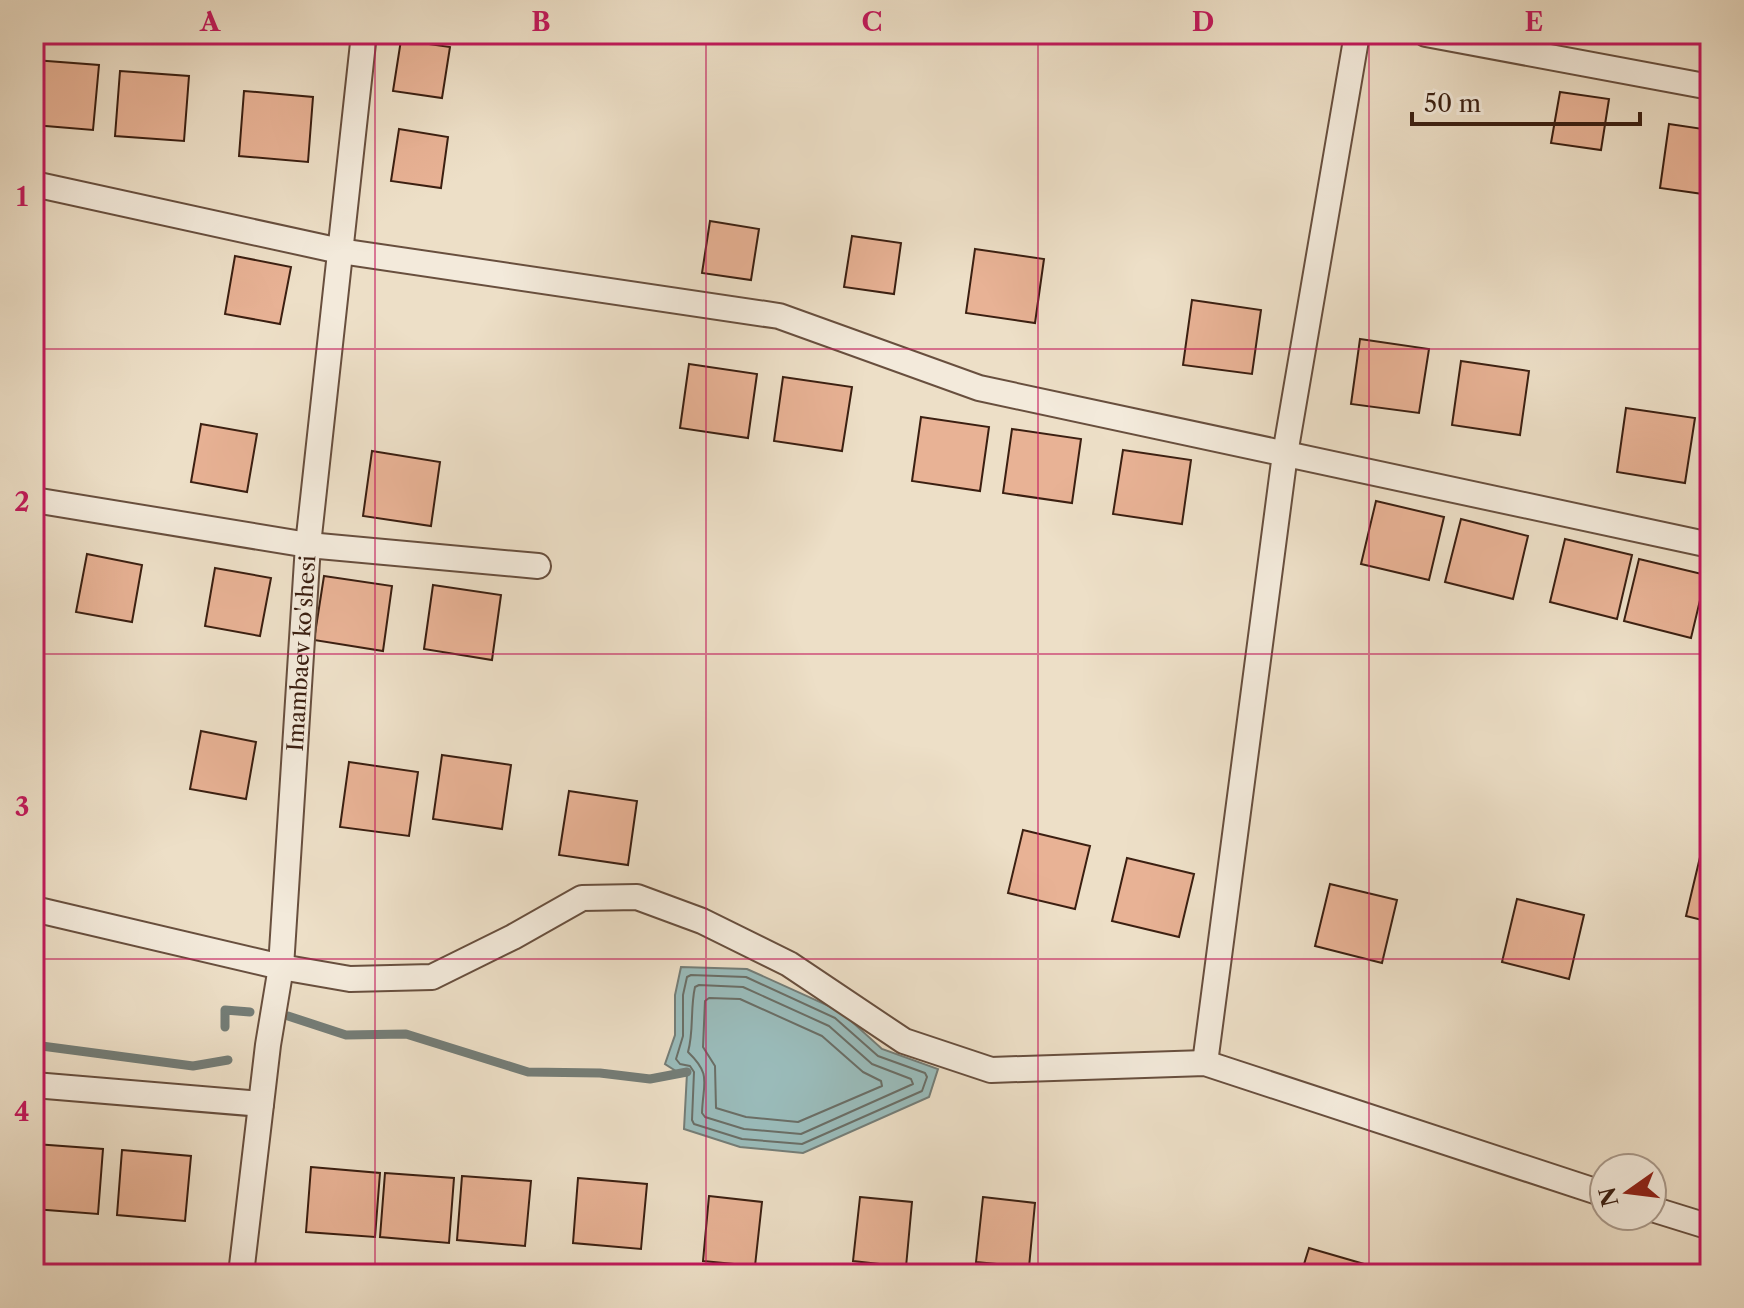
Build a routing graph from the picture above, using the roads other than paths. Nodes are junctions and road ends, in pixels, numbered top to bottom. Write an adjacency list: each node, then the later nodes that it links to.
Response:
1 (364, 34): 6 (street, Imambaev ko'shesi)
2 (1357, 34): 7 (street)
3 (1426, 34): 4 (street)
4 (1710, 87)
5 (34, 184): 6 (street)
6 (340, 251): 7 (street); 9 (street, Imambaev ko'shesi)
7 (1285, 454): 10 (street); 14 (street)
8 (34, 500): 9 (street)
9 (308, 545): 11 (street); 13 (street, Imambaev ko'shesi)
10 (1710, 545)
11 (538, 566)
12 (34, 909): 13 (street)
13 (281, 967): 14 (street); 16 (street, Imambaev ko'shesi)
14 (1205, 1063): 17 (street)
15 (34, 1085): 16 (street)
16 (261, 1104): 20 (street, Imambaev ko'shesi)
17 (1588, 1189)
18 (1668, 1214): 19 (street)
19 (1710, 1227)
20 (241, 1274)

